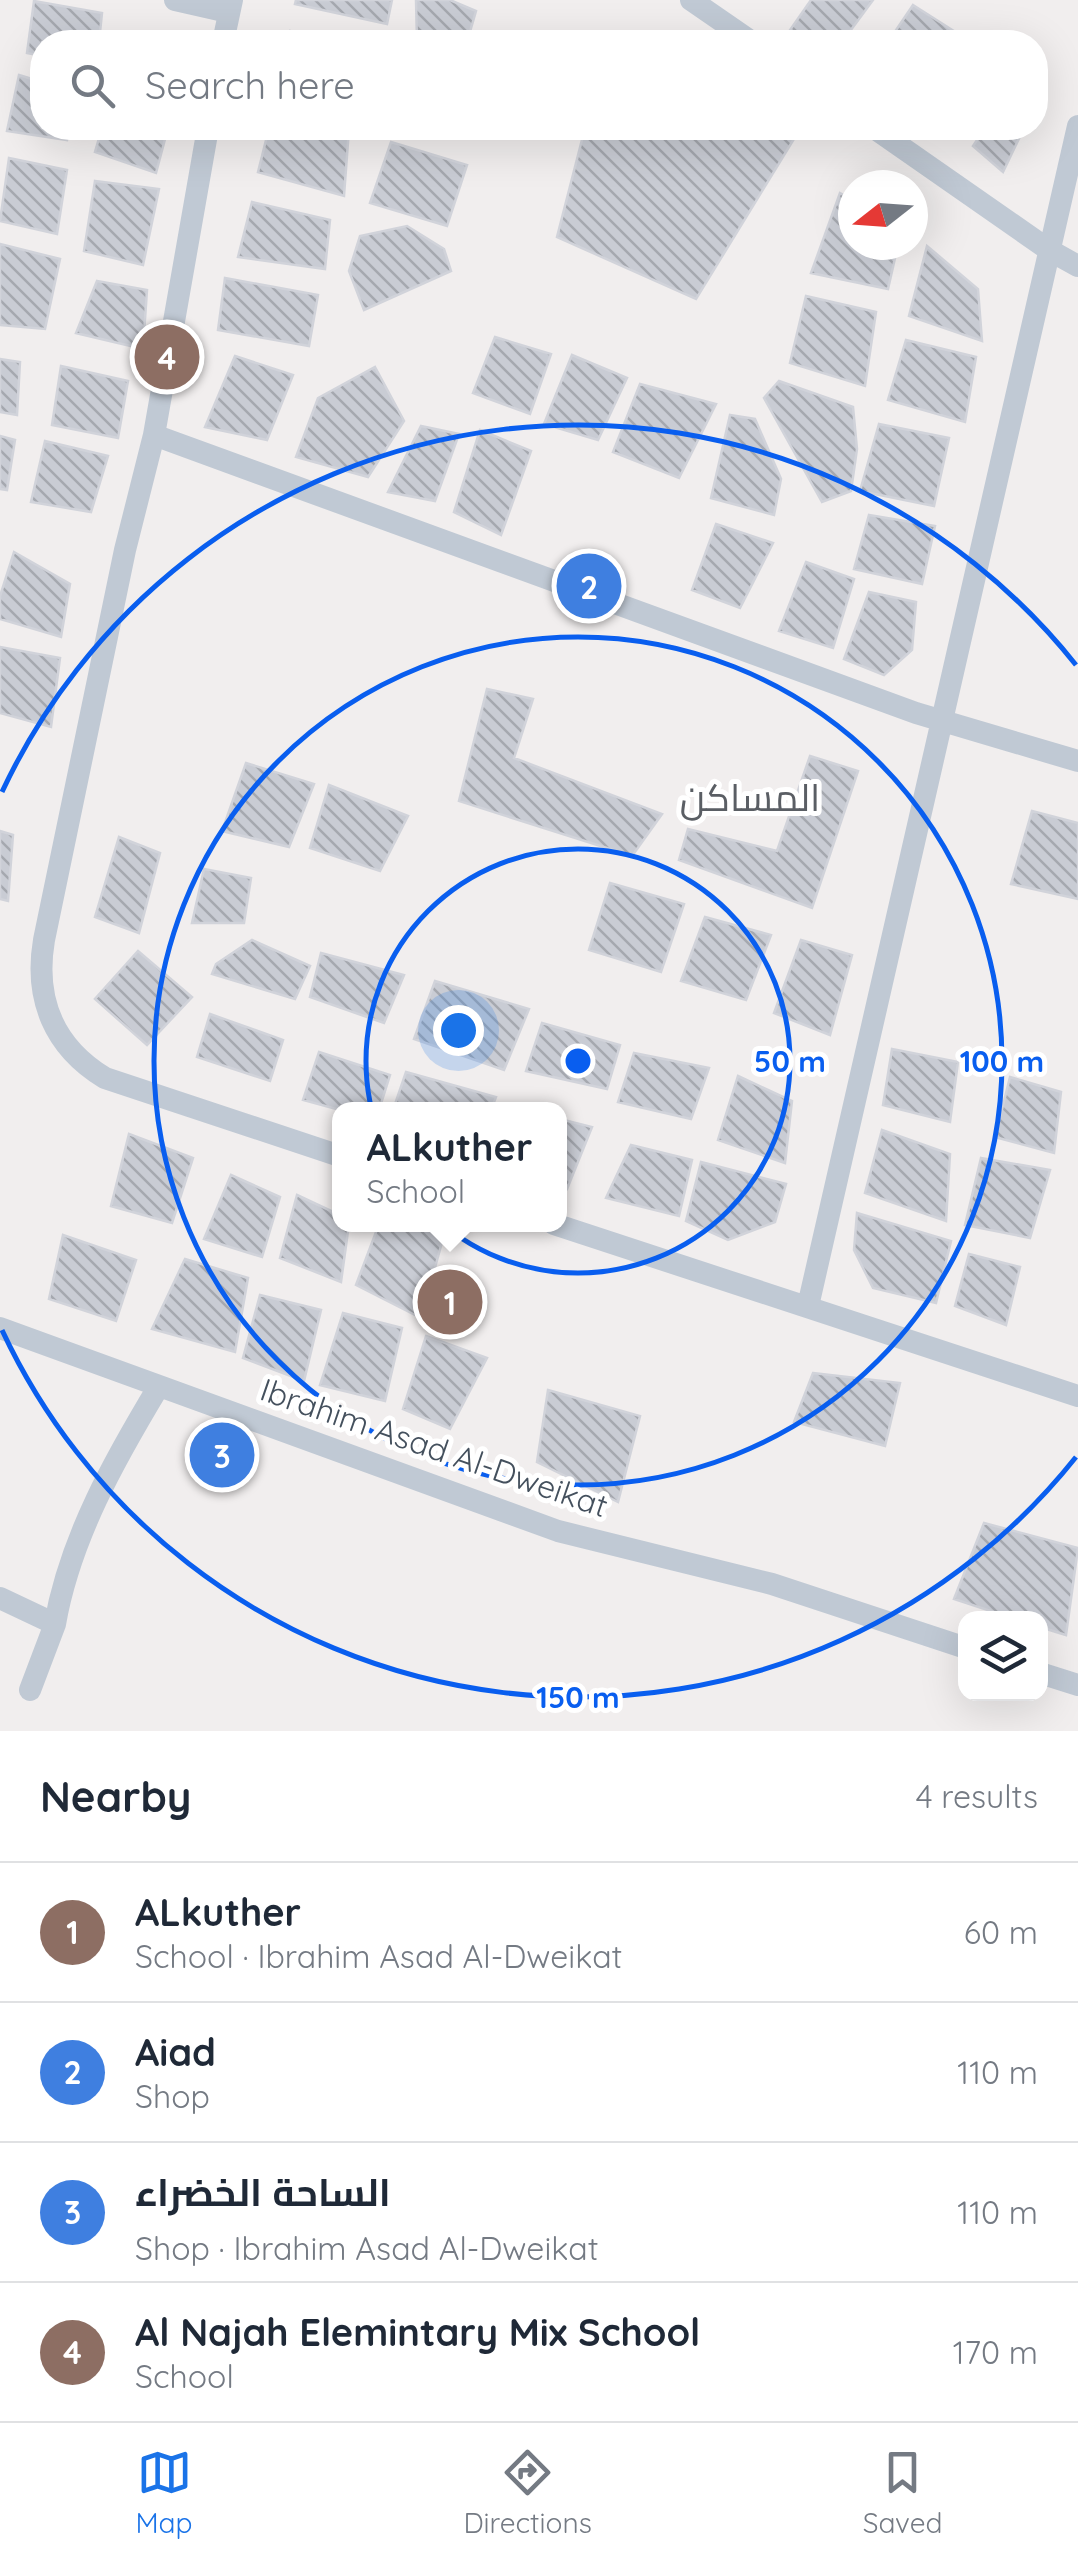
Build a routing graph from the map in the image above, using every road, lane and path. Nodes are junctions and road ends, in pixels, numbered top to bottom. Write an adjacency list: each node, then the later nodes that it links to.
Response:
1 (174, 0): 3 (street)
2 (691, 0): 4 (street)
3 (230, 6)
4 (735, 30)
5 (1078, 126): 8 (street)
6 (206, 140): 10 (street)
7 (891, 140): 8 (street)
8 (1049, 250): 9 (street); 11 (street)
9 (1078, 266)
10 (154, 435): 11 (street); 13 (street)
11 (942, 720): 12 (street); 15 (street)
12 (1078, 761)
13 (332, 1153)
14 (567, 1228): 15 (street)
15 (808, 1306): 18 (street)
16 (0, 1328): 17 (street, Ibrahim Asad Al-Dweikat)
17 (159, 1386): 20 (street); 21 (street, Ibrahim Asad Al-Dweikat)
18 (1078, 1396)
19 (0, 1598): 20 (street)
20 (56, 1624): 24 (street)
21 (958, 1645)
22 (1048, 1676): 23 (street)
23 (1078, 1685)
24 (30, 1690)

